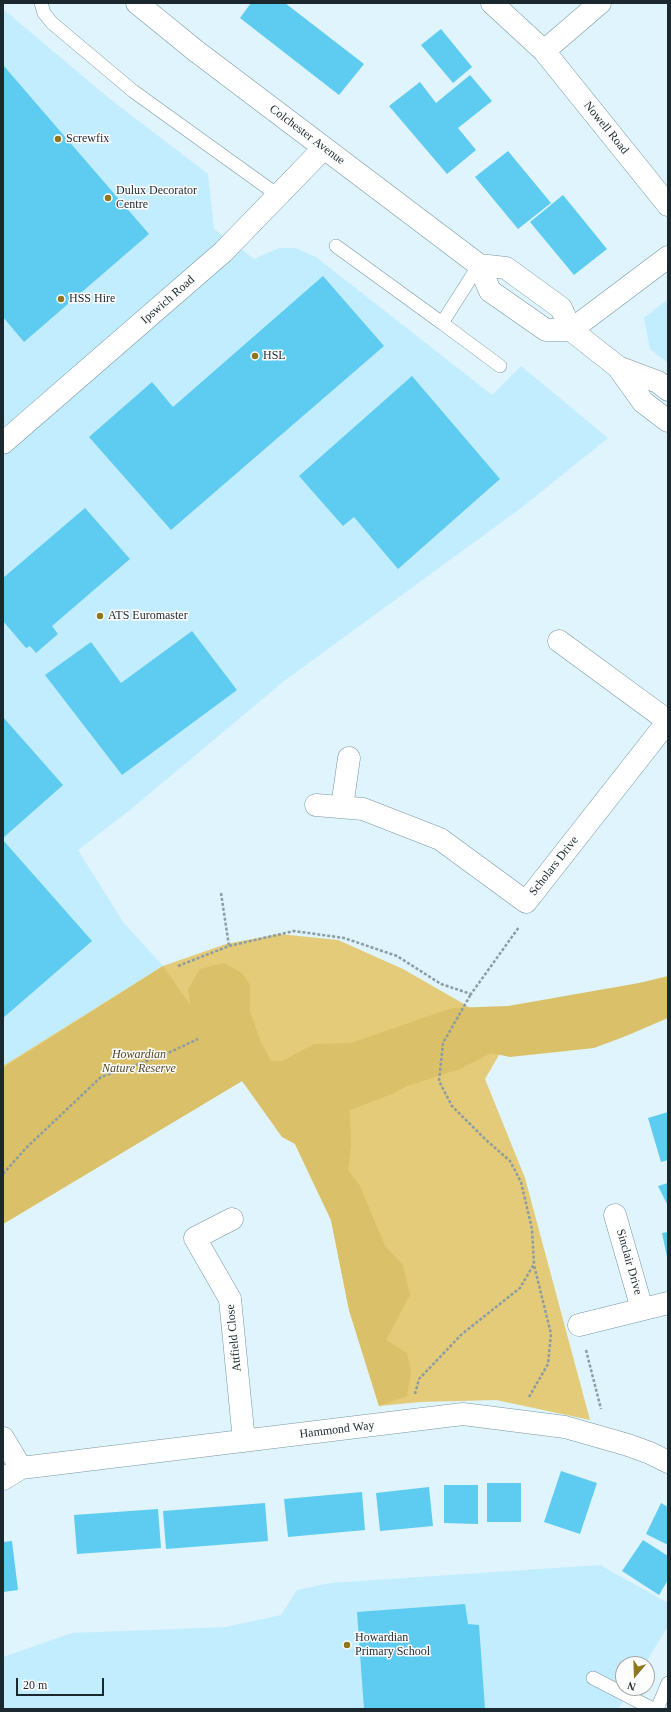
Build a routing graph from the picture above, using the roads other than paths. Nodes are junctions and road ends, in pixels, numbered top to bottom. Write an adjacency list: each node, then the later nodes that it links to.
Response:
1 (41, 3): 7 (lane)
2 (137, 3): 6 (street, Colchester Avenue)
3 (492, 3): 5 (street, Nowell Road)
4 (600, 3): 5 (street)
5 (544, 51): 8 (street, Nowell Road)
6 (324, 148): 7 (street, Ipswich Road); 11 (street, Colchester Avenue)
7 (279, 196): 18 (street, Ipswich Road)
8 (668, 205)
9 (336, 246): 12 (lane)
10 (668, 257): 13 (street)
11 (480, 265): 12 (lane); 13 (street)
12 (442, 323): 14 (lane)
13 (571, 330): 15 (street)
14 (500, 366)
15 (618, 367): 16 (street); 17 (street)
16 (668, 390)
17 (668, 421)
18 (3, 443)
19 (559, 641): 20 (street, Scholars Drive)
20 (668, 721): 23 (street, Scholars Drive)
21 (349, 758): 23 (street)
22 (316, 805): 23 (street, Scholars Drive)
23 (342, 807)
24 (615, 1215): 27 (street, Sinclair Drive)
25 (232, 1219): 30 (street, Attfield Close)
26 (668, 1302): 27 (street, Sinclair Drive)
27 (642, 1309): 28 (street, Sinclair Drive)
28 (579, 1325)
29 (3, 1438): 32 (street)
30 (244, 1441): 31 (street, Hammond Way); 32 (street, Hammond Way)
31 (668, 1462)
32 (12, 1473)
33 (593, 1678): 35 (lane)
34 (668, 1683): 36 (lane)
35 (653, 1709)
36 (657, 1709)

